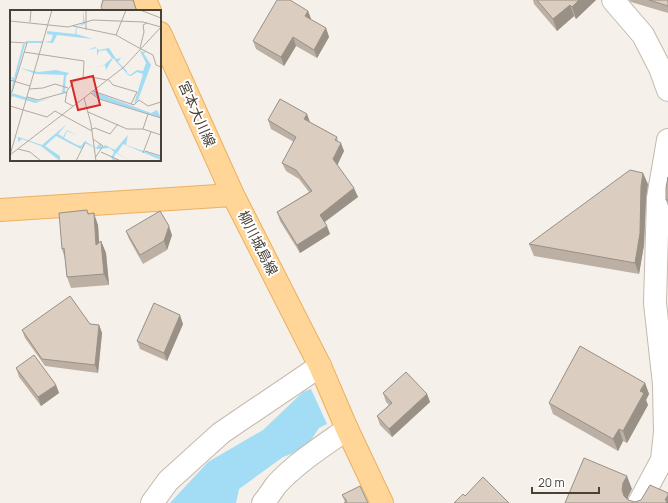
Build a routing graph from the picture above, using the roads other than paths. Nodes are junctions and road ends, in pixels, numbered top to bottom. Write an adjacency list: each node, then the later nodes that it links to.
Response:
1 (145, 0): 3 (main road)
2 (613, 0): 5 (street)
3 (150, 10)
4 (161, 35): 7 (main road, 宮本大川線)
5 (668, 90)
6 (668, 140): 9 (street)
7 (233, 194): 8 (main road, 柳川城島線); 10 (main road, 柳川城島線)
8 (0, 210)
9 (662, 278): 15 (street)
10 (321, 369): 11 (main road, 柳川城島線); 12 (street)
11 (347, 428): 13 (street); 14 (main road, 柳川城島線)
12 (152, 503)
13 (263, 503)
14 (382, 503)
15 (639, 503)

